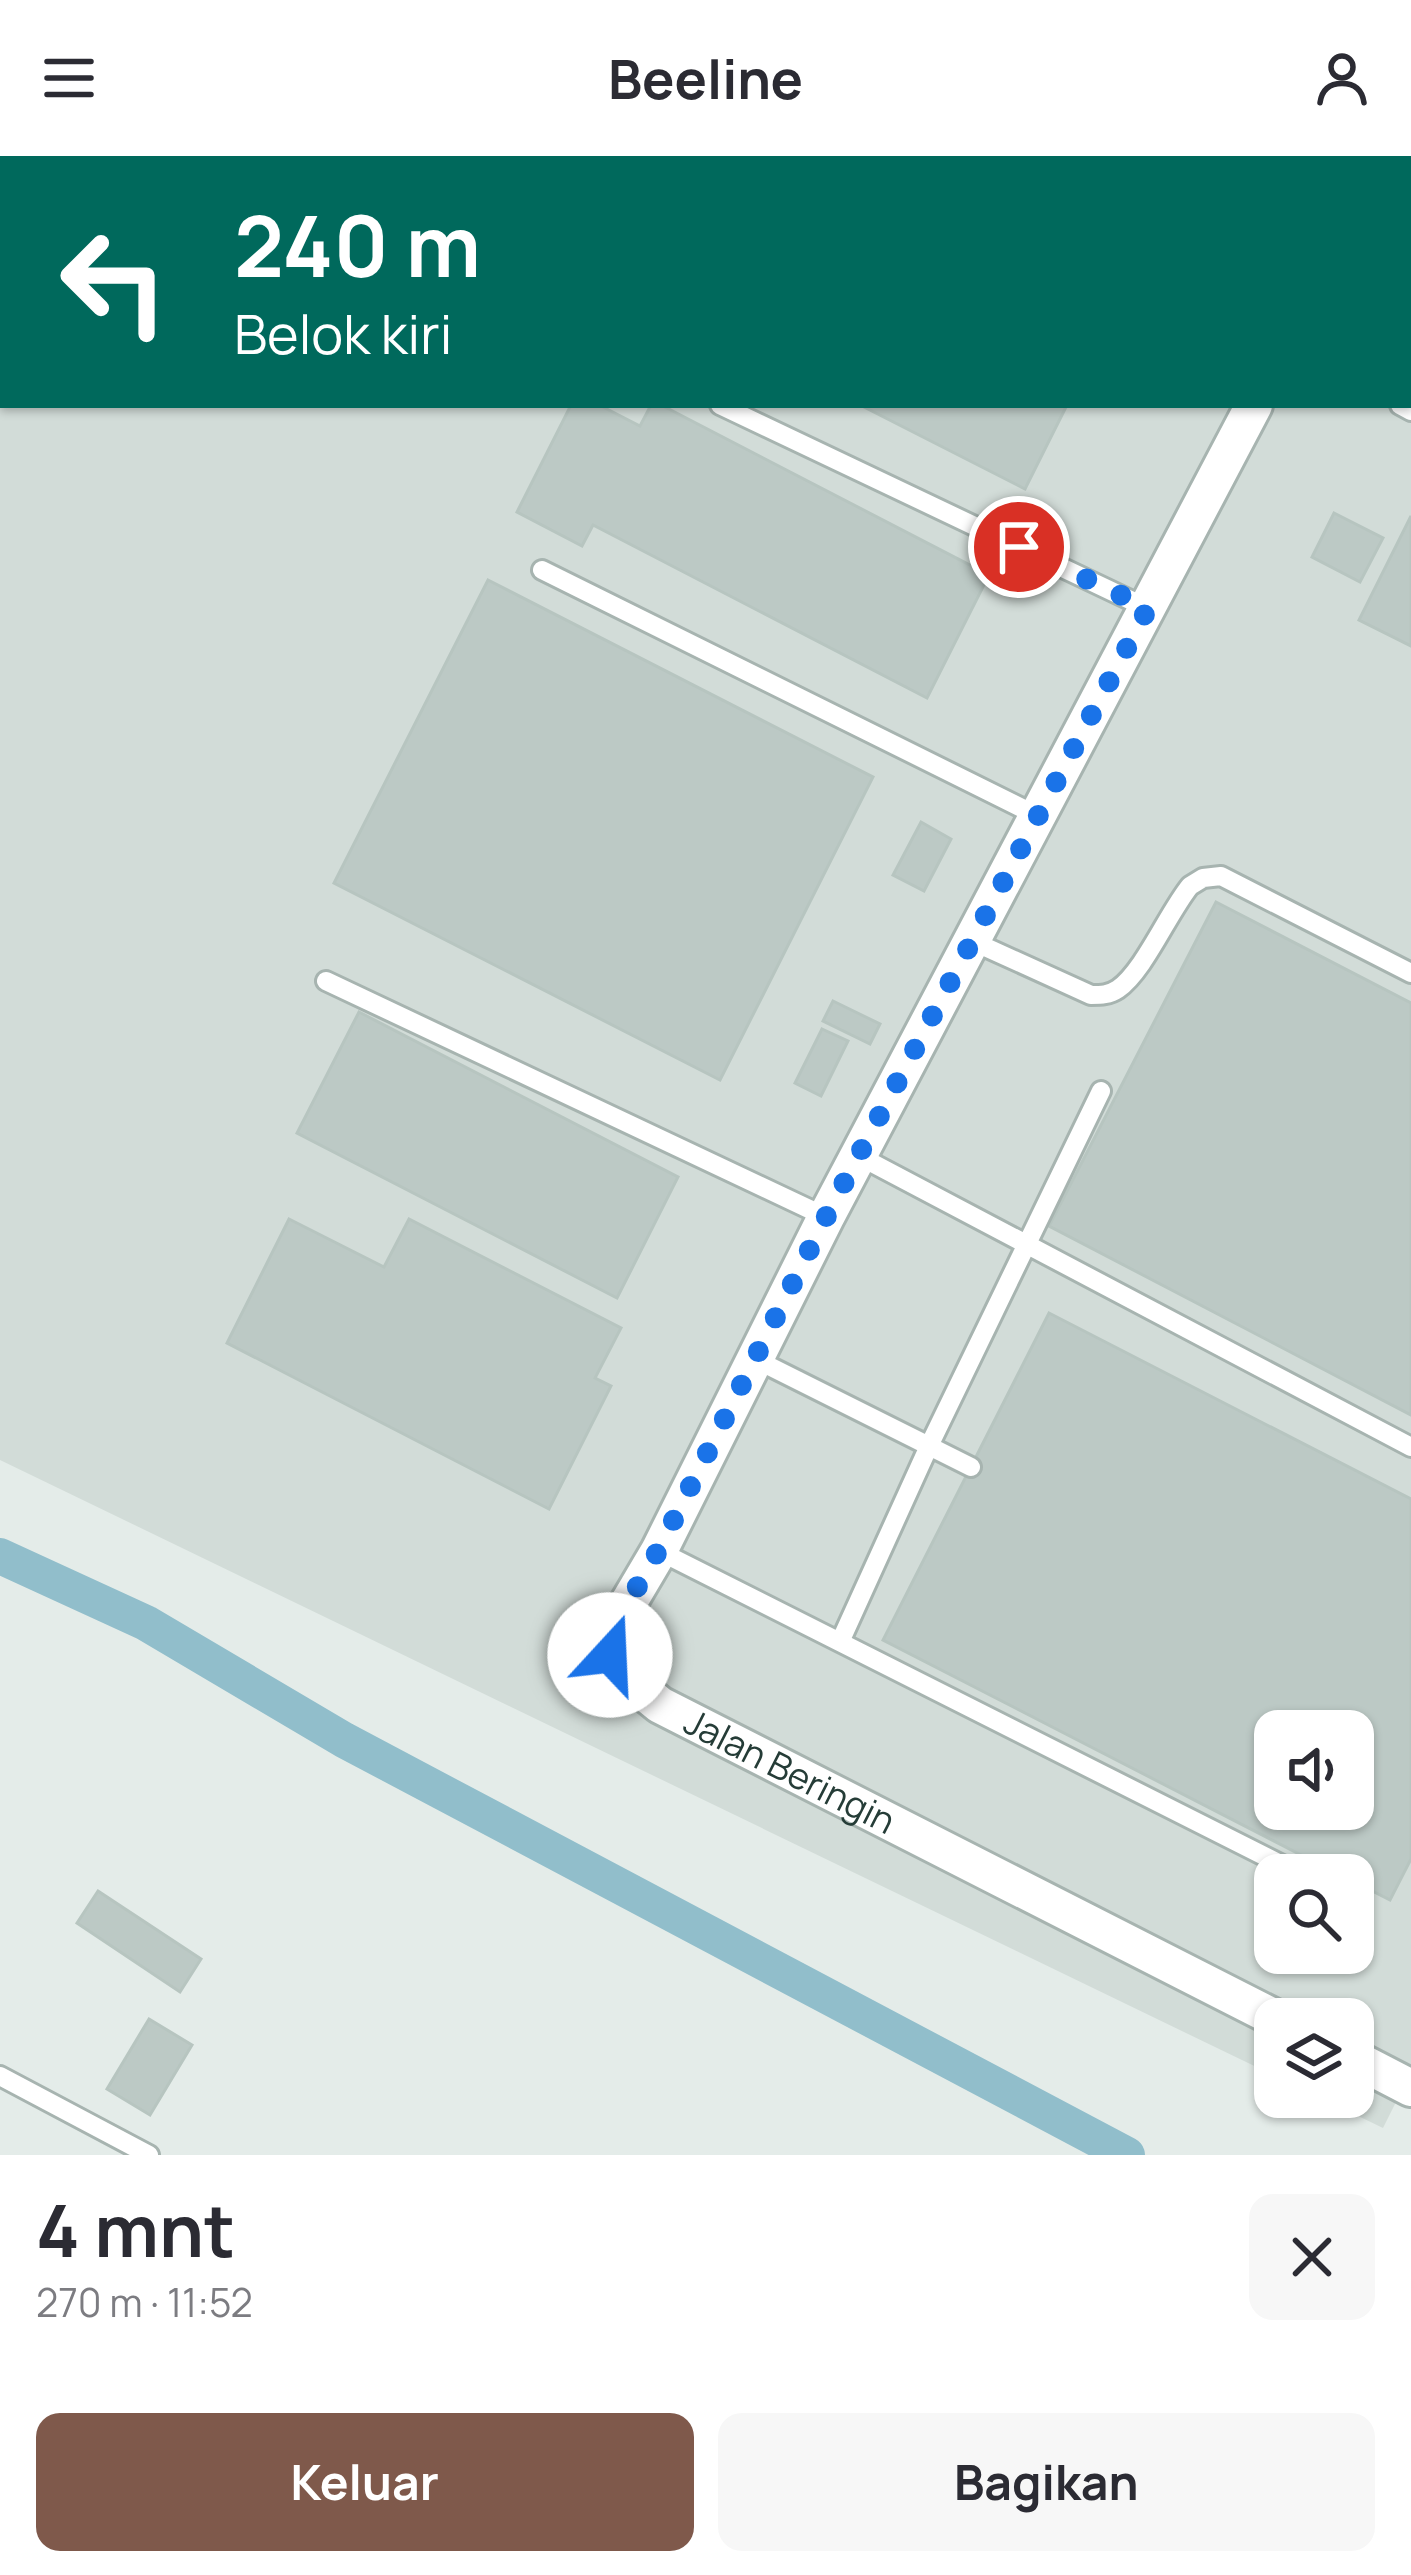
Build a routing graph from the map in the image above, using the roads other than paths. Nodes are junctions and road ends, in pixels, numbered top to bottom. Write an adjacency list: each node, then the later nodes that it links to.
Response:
1 (726, 408): 4 (lane)
2 (1250, 408): 4 (street, Jalan Beringin)
3 (542, 570): 5 (lane)
4 (1148, 608): 5 (street, Jalan Beringin)
5 (1038, 816): 6 (street, Jalan Beringin)
6 (972, 940): 7 (lane); 10 (street, Jalan Beringin)
7 (1411, 973)
8 (326, 981): 11 (lane)
9 (1101, 1091): 12 (lane)
10 (859, 1156): 11 (street, Jalan Beringin); 12 (lane)
11 (826, 1217): 13 (street, Jalan Beringin)
12 (1026, 1244): 14 (lane); 15 (lane)
13 (755, 1359): 14 (lane); 17 (street, Jalan Beringin)
14 (929, 1446): 16 (lane); 18 (lane)
15 (1411, 1447)
16 (970, 1467)
17 (658, 1551): 18 (lane); 20 (street, Jalan Beringin)
18 (840, 1642): 19 (lane)
19 (1260, 1854)
20 (1254, 2007)
21 (1374, 2069): 23 (street)
22 (0, 2076): 24 (lane)
23 (1411, 2088)
24 (148, 2155)

